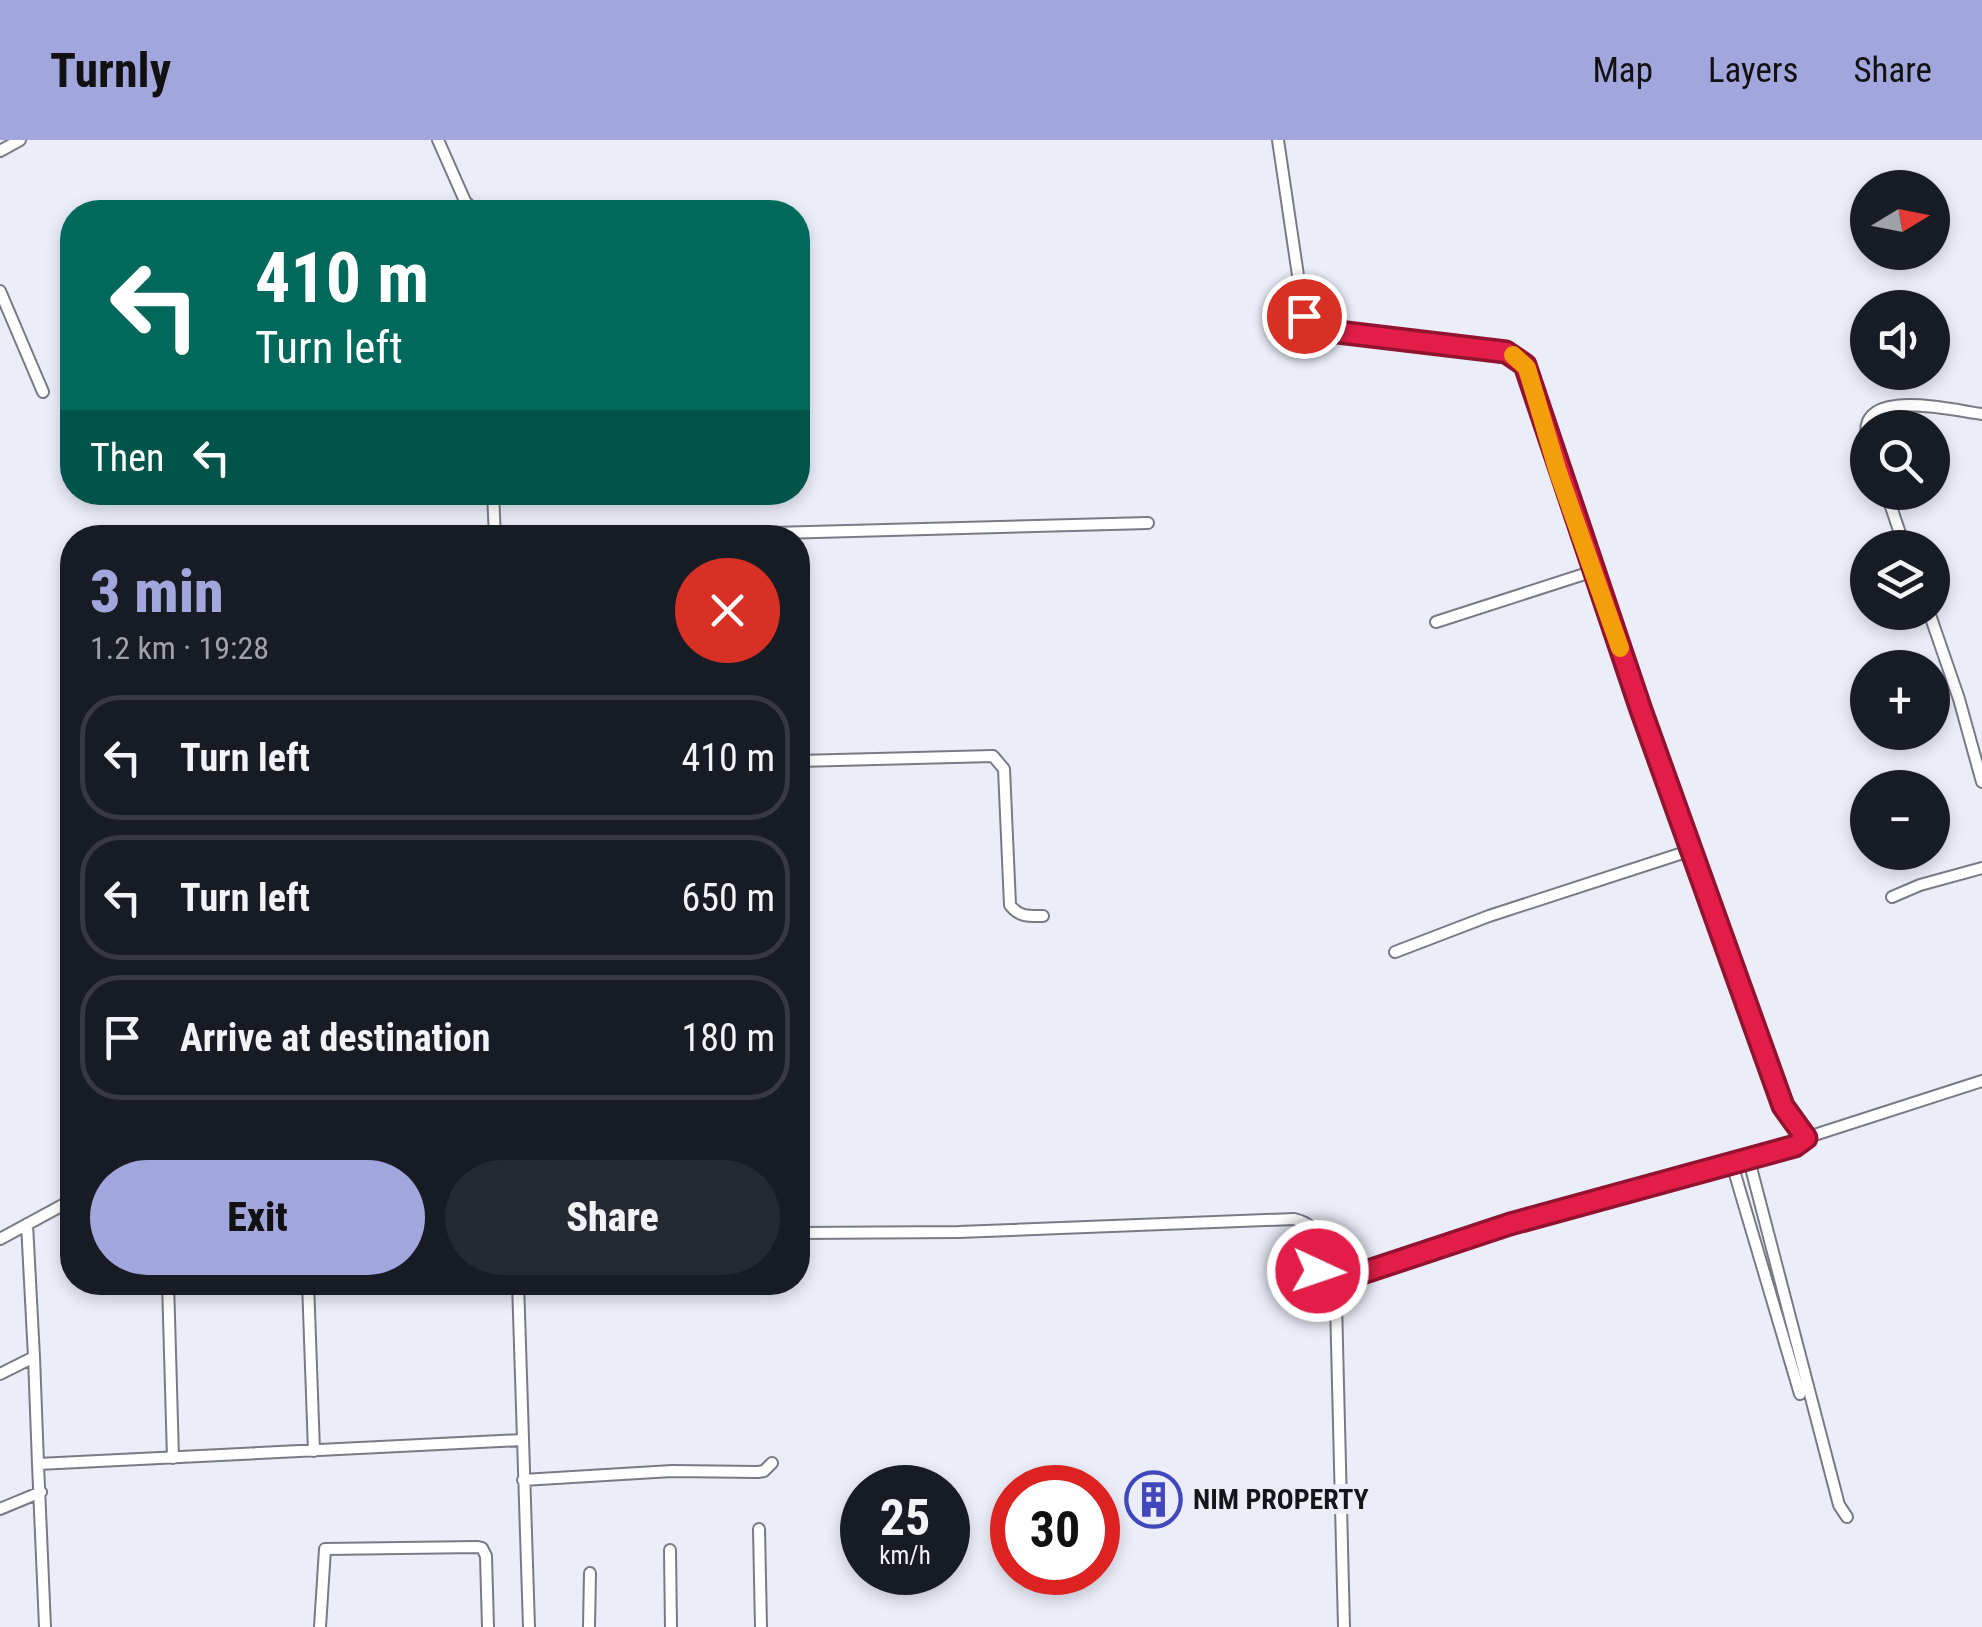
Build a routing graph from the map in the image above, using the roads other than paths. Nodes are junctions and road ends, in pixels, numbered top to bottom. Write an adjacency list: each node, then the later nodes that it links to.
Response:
1 (20, 140): 4 (street)
2 (438, 140): 5 (street)
3 (1278, 140): 14 (street)
4 (0, 151)
5 (465, 200)
6 (0, 291): 7 (street)
7 (43, 392)
8 (1877, 410): 9 (street)
9 (1947, 410)
10 (1950, 410): 11 (street)
11 (1982, 414)
12 (1148, 523): 13 (street)
13 (810, 532)
14 (1594, 571): 15 (street); 19 (street)
15 (1436, 622)
16 (1935, 630): 18 (street)
17 (810, 761): 22 (street)
18 (1982, 782)
19 (1692, 850): 23 (street); 25 (street)
20 (1982, 868): 21 (street)
21 (1892, 897)
22 (1043, 916)
23 (1395, 952)
24 (1982, 1080): 25 (street)
25 (1806, 1138): 26 (street)
26 (1748, 1160): 27 (street); 47 (street)
27 (1732, 1164): 32 (street); 38 (street)
28 (60, 1206): 29 (street)
29 (26, 1224): 31 (street); 36 (street)
30 (810, 1233): 32 (street)
31 (0, 1239)
32 (1329, 1284): 58 (street)
33 (168, 1295): 41 (street)
34 (308, 1295): 40 (street)
35 (518, 1295): 39 (street)
36 (34, 1357): 37 (street); 43 (street)
37 (0, 1374)
38 (1800, 1394)
39 (522, 1440): 40 (street); 44 (street)
40 (314, 1451): 41 (street)
41 (173, 1458): 43 (street)
42 (772, 1463): 44 (street)
43 (38, 1464): 45 (street)
44 (524, 1480): 54 (street)
45 (41, 1492): 46 (street); 51 (street)
46 (0, 1510)
47 (1847, 1517)
48 (758, 1528): 57 (street)
49 (670, 1550): 56 (street)
50 (590, 1572): 55 (street)
51 (45, 1627)
52 (320, 1627): 53 (street)
53 (488, 1627)
54 (528, 1627)
55 (588, 1627)
56 (671, 1627)
57 (760, 1627)
58 (1344, 1627)

